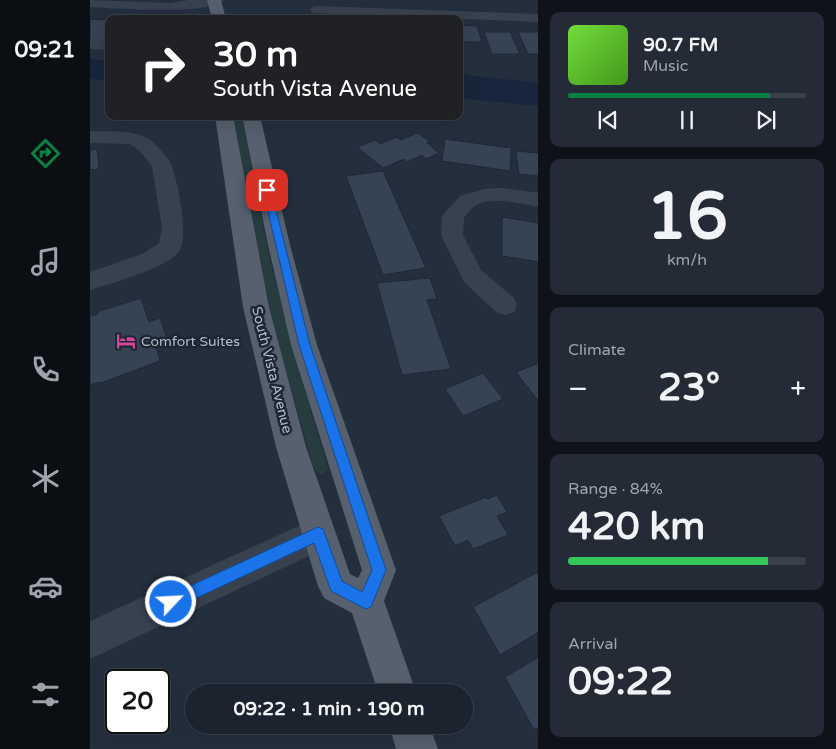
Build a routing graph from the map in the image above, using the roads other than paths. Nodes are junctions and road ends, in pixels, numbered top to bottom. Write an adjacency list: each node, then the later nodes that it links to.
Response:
1 (215, 0): 6 (street); 7 (main road)
2 (126, 2): 3 (street); 6 (street)
3 (90, 3)
4 (317, 10): 5 (street)
5 (365, 12): 8 (street)
6 (169, 13)
7 (218, 15)
8 (452, 15)
9 (463, 15): 10 (street)
10 (538, 18)
11 (90, 44): 12 (street)
12 (105, 45)
13 (225, 120): 19 (main road, South Vista Avenue)
14 (252, 120): 20 (main road)
15 (90, 138): 17 (street)
16 (538, 200): 18 (street)
17 (90, 281)
18 (505, 305)
19 (318, 534): 20 (main road, South Vista Avenue); 21 (street)
20 (366, 602): 22 (main road)
21 (90, 640)
22 (394, 684)
23 (412, 734): 24 (main road)
24 (417, 749)

